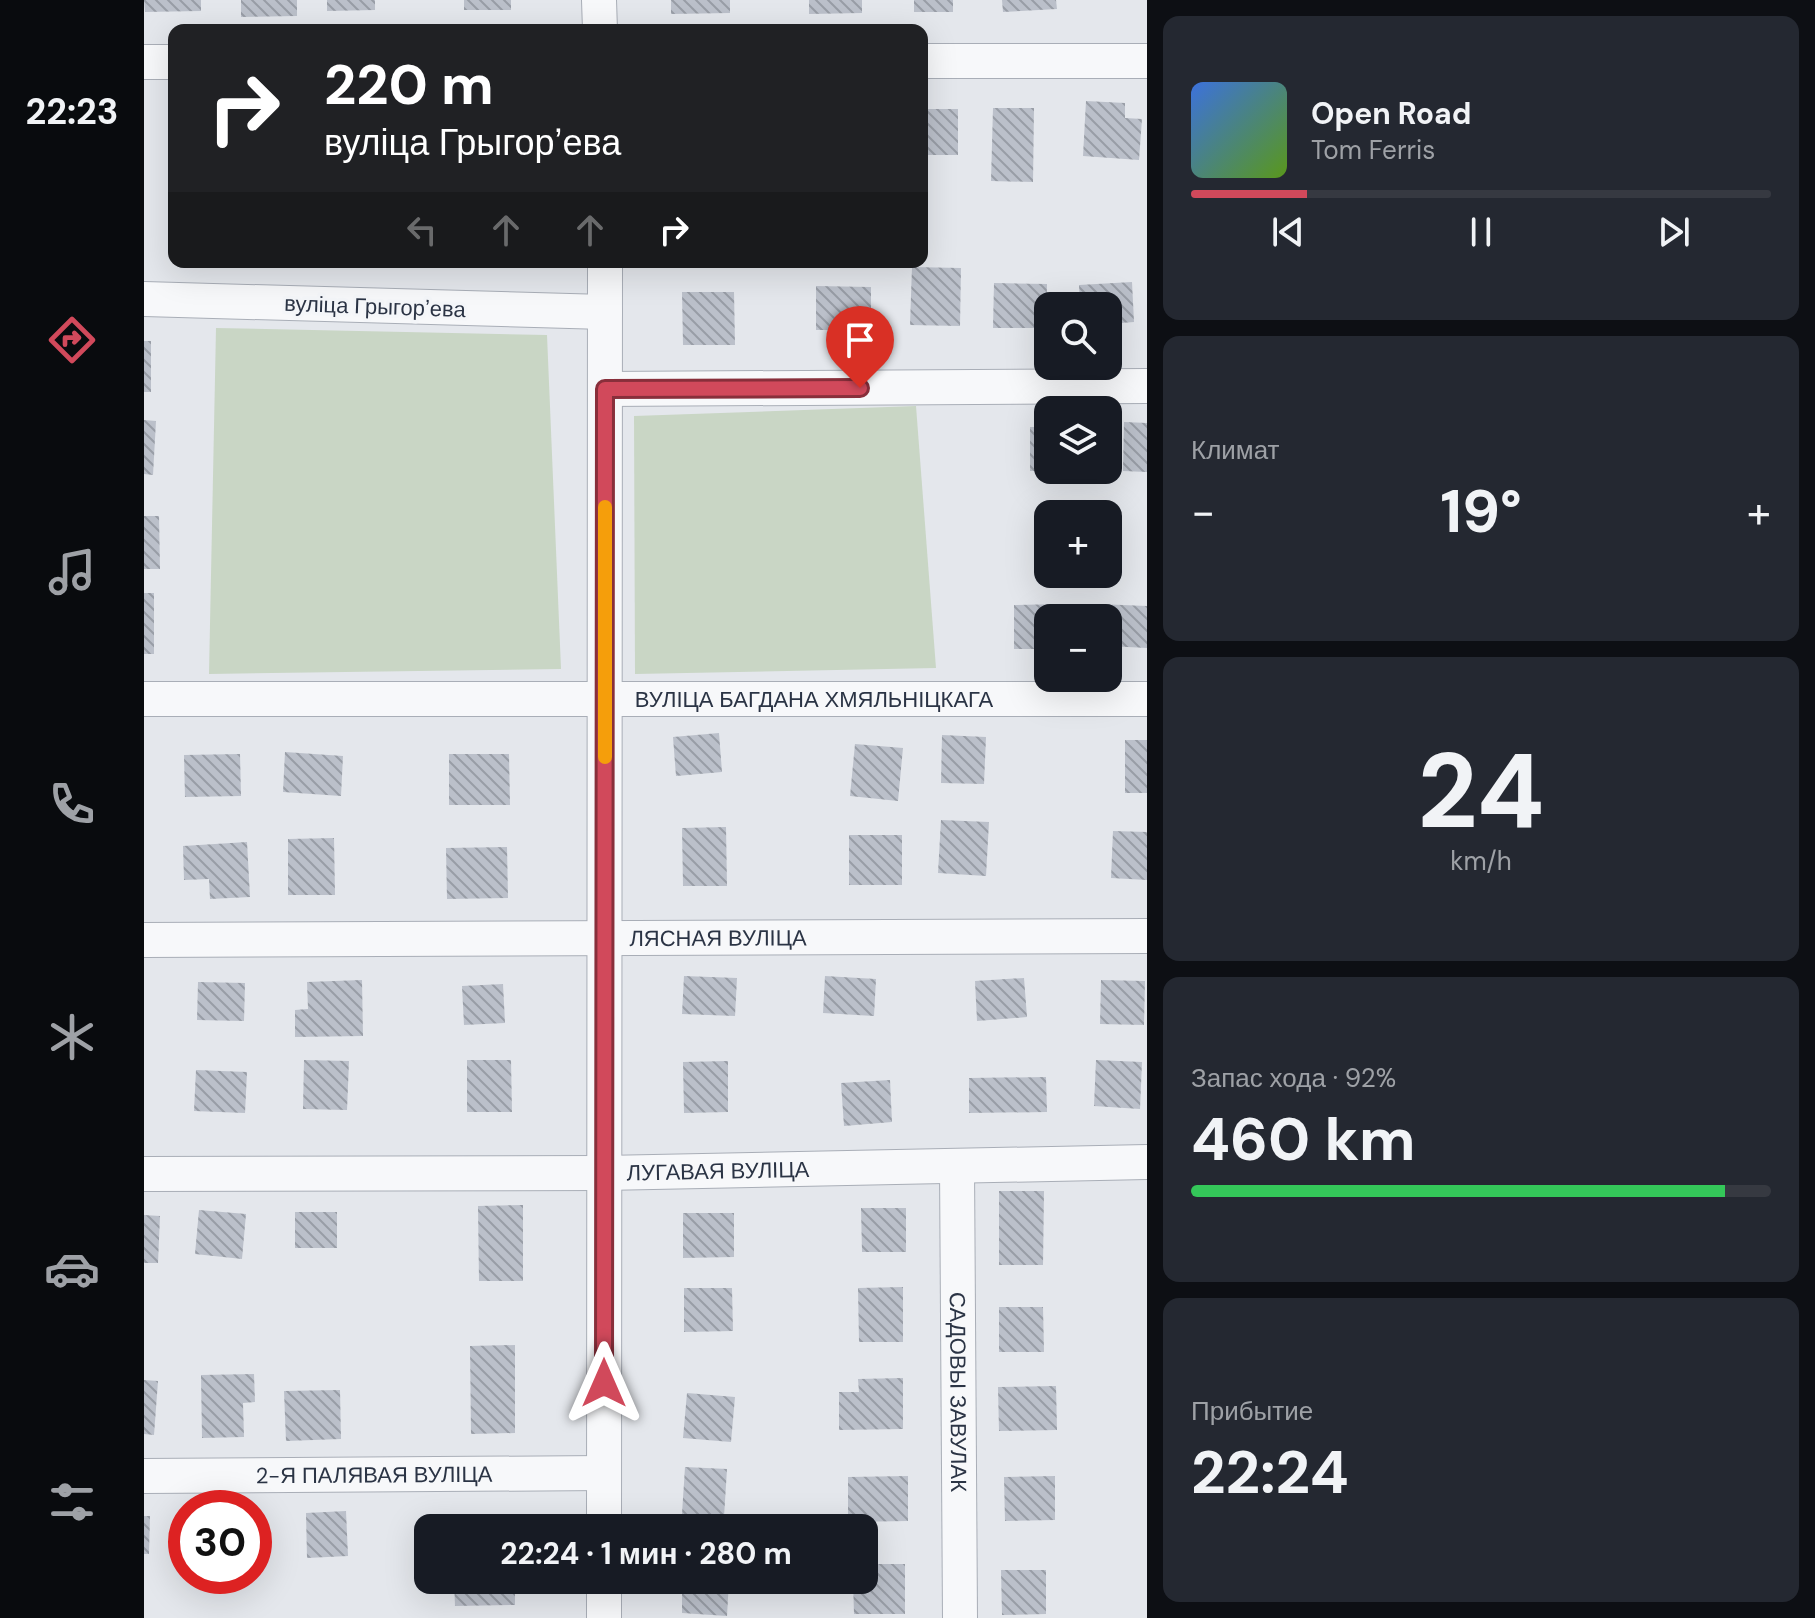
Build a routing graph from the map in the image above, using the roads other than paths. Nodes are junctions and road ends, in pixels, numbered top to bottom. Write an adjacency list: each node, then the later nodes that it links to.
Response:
1 (599, 0): 2 (street)
2 (600, 24)
3 (928, 61): 4 (street)
4 (1147, 61)
5 (144, 62): 6 (street)
6 (168, 62)
7 (605, 268): 9 (street)
8 (144, 299): 9 (street, вуліца Грыгорʼева)
9 (605, 312): 11 (street)
10 (1147, 386): 11 (street)
11 (605, 389): 12 (street)
12 (605, 697): 13 (street, ВУЛІЦА БАГДАНА ХМЯЛЬНІЦКАГА); 14 (street, ВУЛІЦА БАГДАНА ХМЯЛЬНІЦКАГА); 16 (street)
13 (144, 699)
14 (1147, 699)
15 (1147, 936): 16 (street, ЛЯСНАЯ ВУЛІЦА)
16 (605, 937): 17 (street, ЛЯСНАЯ ВУЛІЦА); 20 (street)
17 (144, 940)
18 (1147, 1162): 19 (street, ЛУГАВАЯ ВУЛІЦА)
19 (957, 1166): 20 (street, ЛУГАВАЯ ВУЛІЦА); 27 (street, САДОВЫ ЗАВУЛАК)
20 (604, 1173): 21 (street, ЛУГАВАЯ ВУЛІЦА); 22 (street)
21 (144, 1174)
22 (604, 1473): 23 (street, 2-Я ПАЛЯВАЯ ВУЛІЦА); 24 (street)
23 (144, 1476)
24 (604, 1514)
25 (604, 1594): 26 (street)
26 (604, 1618)
27 (960, 1618)

